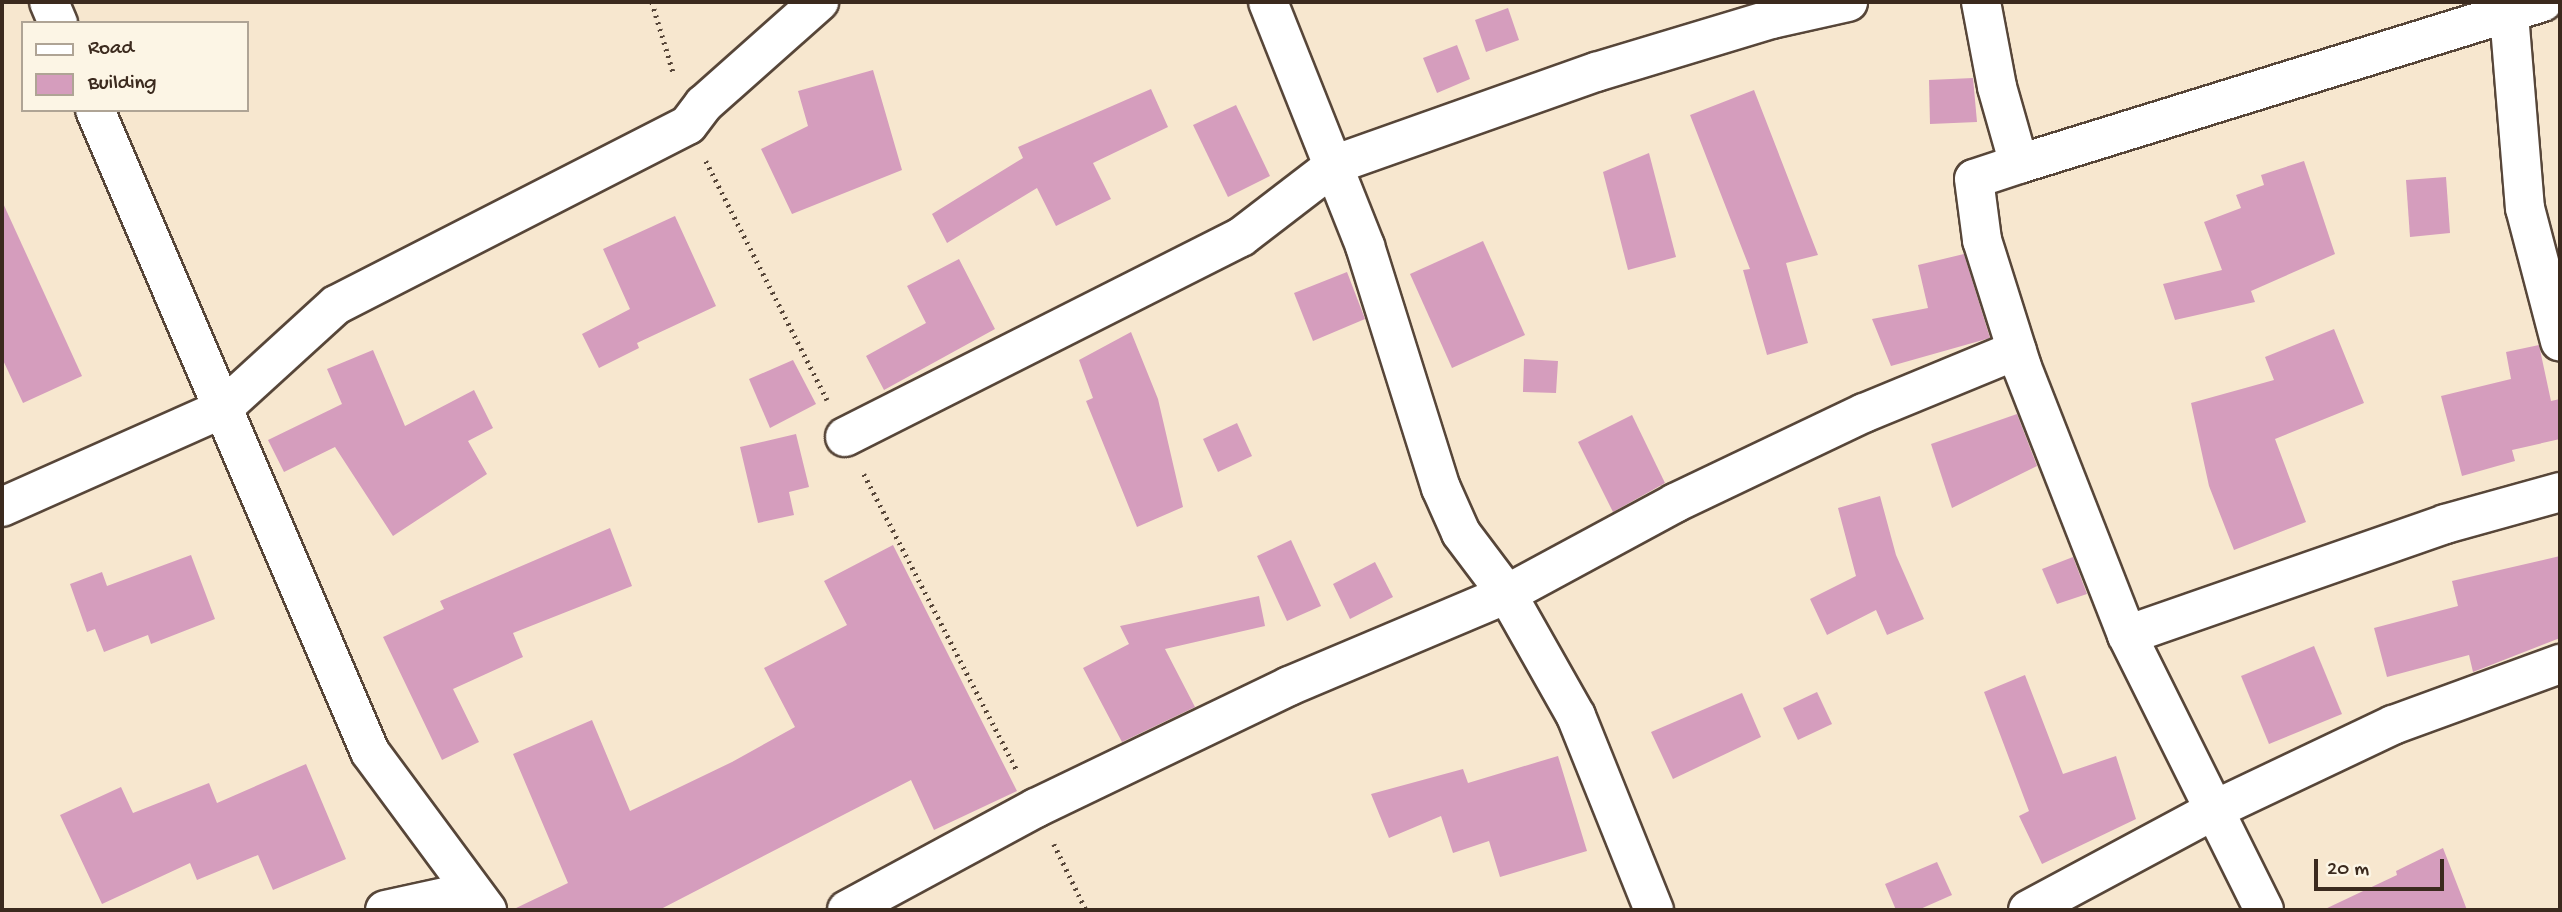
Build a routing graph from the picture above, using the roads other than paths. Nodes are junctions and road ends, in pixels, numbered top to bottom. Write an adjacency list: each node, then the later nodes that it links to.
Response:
1 (49, 2): 8 (street)
2 (819, 2): 14 (street)
3 (1268, 2): 10 (street)
4 (1848, 2): 7 (street)
5 (1981, 2): 11 (street)
6 (2520, 4): 11 (street); 12 (street)
7 (1797, 7): 10 (street)
8 (57, 21)
9 (95, 112): 14 (street)
10 (1336, 164): 15 (street); 18 (street)
11 (2019, 164): 13 (street)
12 (2560, 341)
13 (2017, 350): 18 (street); 19 (street)
14 (222, 409): 17 (street); 22 (street)
15 (845, 437)
16 (2560, 492): 19 (street)
17 (2, 507)
18 (1507, 594): 24 (street); 25 (street)
19 (2126, 635): 21 (street)
20 (2560, 664): 21 (street)
21 (2217, 809): 26 (street); 27 (street)
22 (480, 900): 23 (street)
23 (385, 910)
24 (847, 910)
25 (1654, 910)
26 (2028, 910)
27 (2264, 910)

